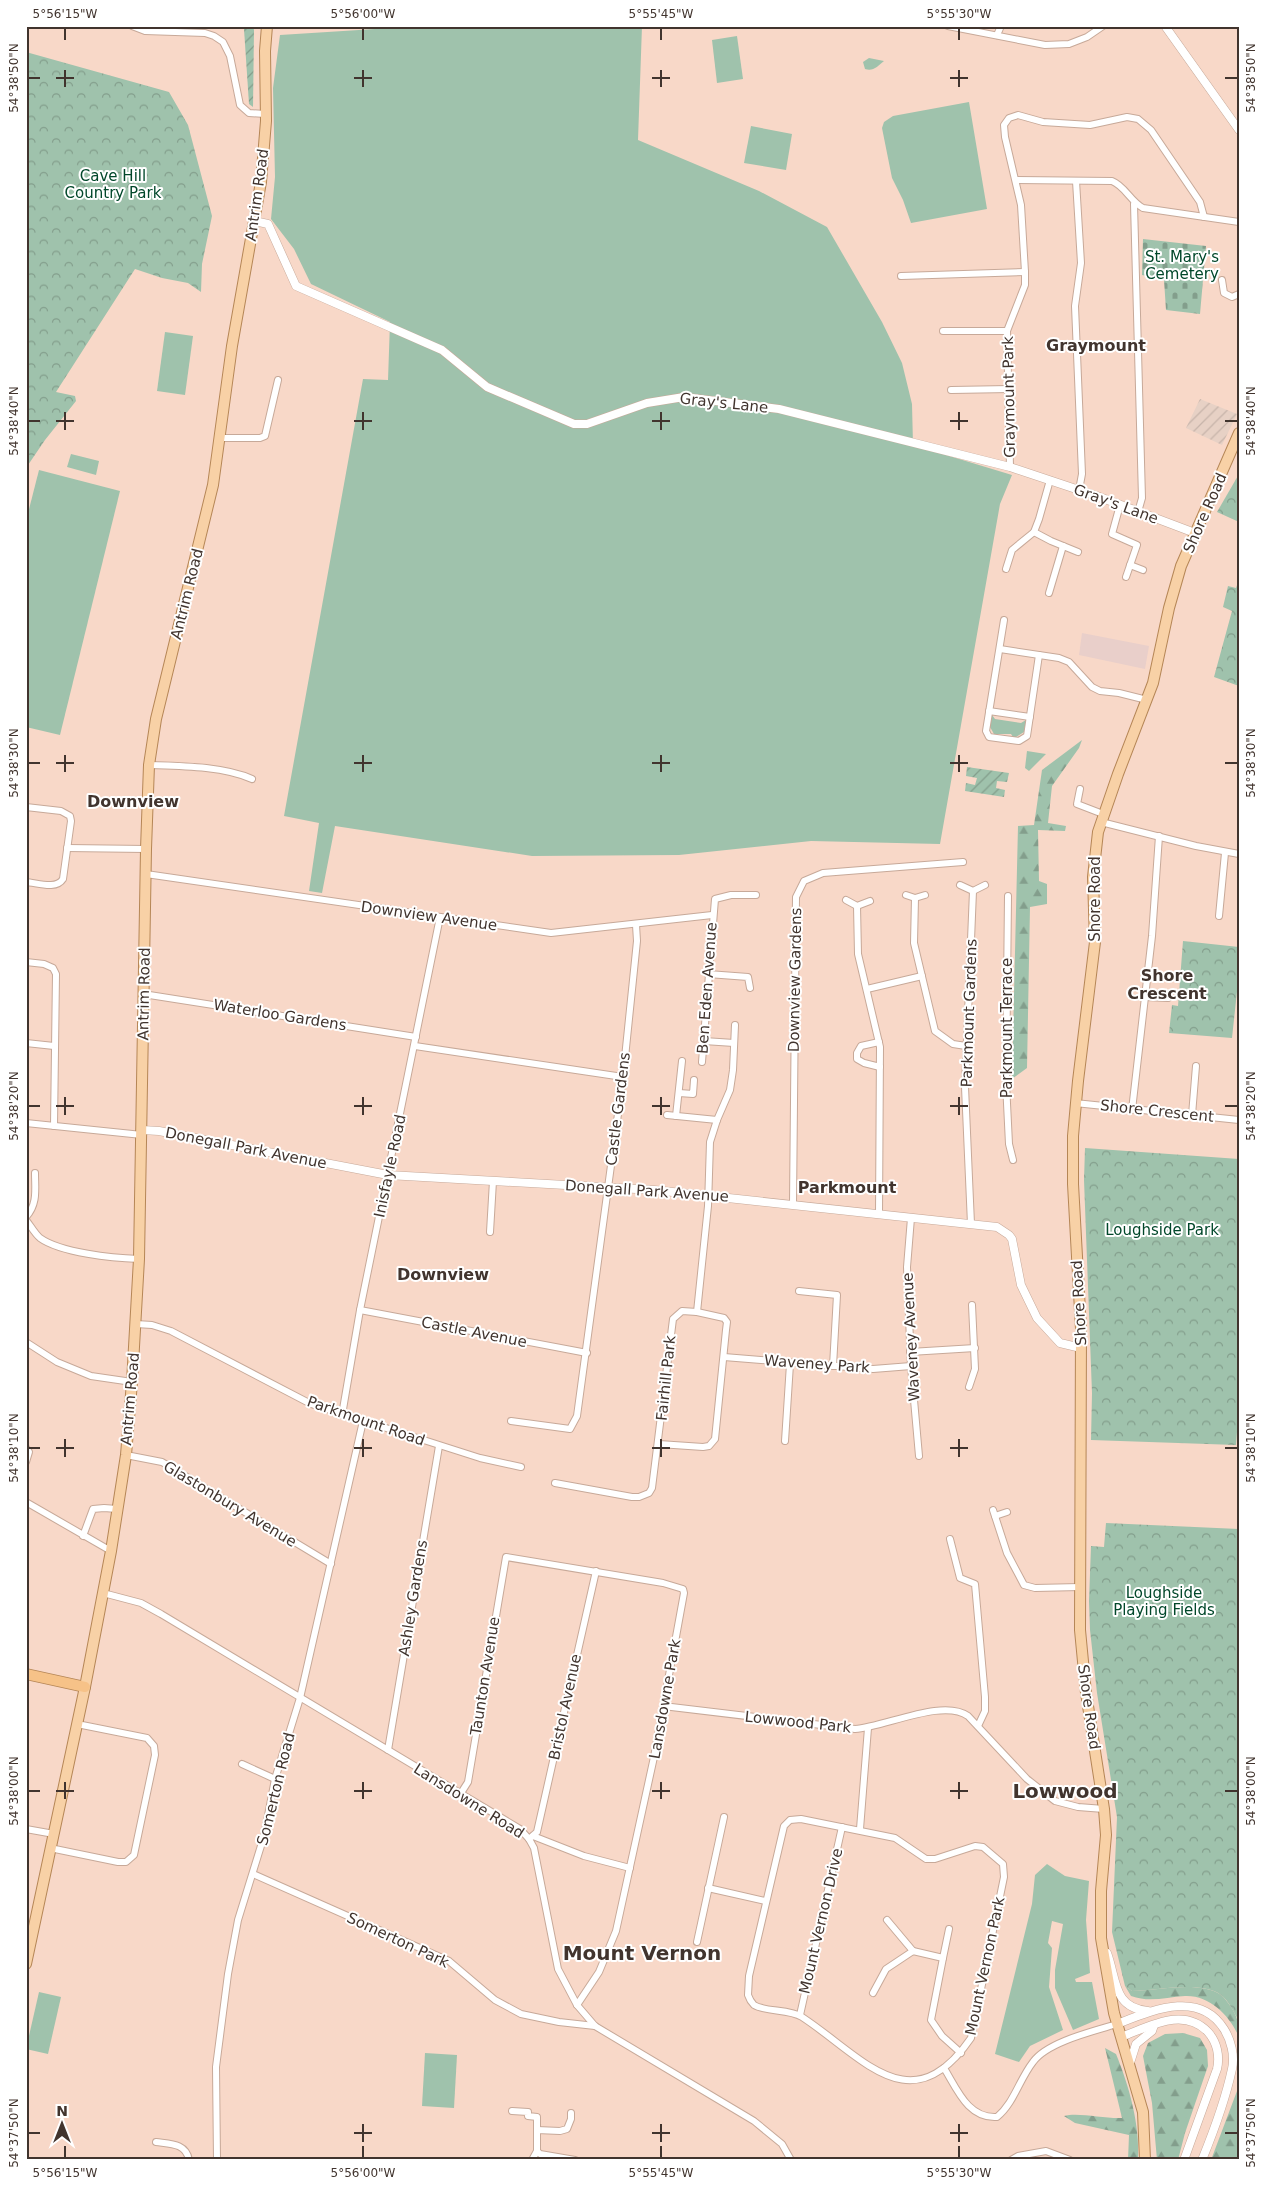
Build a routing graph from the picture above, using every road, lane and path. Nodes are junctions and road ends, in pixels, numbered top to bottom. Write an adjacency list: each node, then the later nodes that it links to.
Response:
1 (132, 26): 8 (street)
2 (267, 26): 8 (main road, Antrim Road)
3 (948, 26): 7 (street)
4 (1001, 26): 7 (street)
5 (1104, 26): 7 (street)
6 (1165, 26): 9 (street)
7 (997, 35)
8 (266, 114): 15 (main road, Antrim Road)
9 (1236, 119): 10 (street)
10 (1239, 130)
11 (1017, 180): 12 (street); 14 (street, Graymount Park); 17 (street, Graymount Park)
12 (1076, 181): 13 (street); 32 (street)
13 (1134, 204): 14 (street); 34 (street)
14 (1204, 217): 16 (street)
15 (254, 221): 27 (main road, Antrim Road); 30 (street, Gray's Lane)
16 (1239, 222)
17 (1025, 272): 18 (street); 22 (street, Graymount Park)
18 (901, 276)
19 (1222, 280): 20 (street)
20 (1239, 294)
21 (943, 331): 22 (street)
22 (1007, 331): 24 (street, Graymount Park)
23 (278, 380): 27 (street)
24 (1010, 389): 25 (street); 30 (street, Graymount Park)
25 (951, 390)
26 (1239, 433): 29 (main road, Shore Road)
27 (219, 438): 50 (main road, Antrim Road)
28 (1239, 451): 29 (main road, Shore Road)
29 (1228, 463): 36 (main road, Shore Road)
30 (1010, 467): 31 (street, Gray's Lane)
31 (1050, 480): 32 (street, Gray's Lane); 35 (street)
32 (1079, 490): 33 (street, Gray's Lane)
33 (1120, 506): 34 (street, Gray's Lane); 39 (street)
34 (1138, 512): 36 (street, Gray's Lane)
35 (1034, 532): 37 (street); 40 (street)
36 (1195, 533): 47 (main road, Shore Road)
37 (1063, 546): 38 (street); 43 (street)
38 (1078, 552)
39 (1130, 565): 41 (street); 42 (street)
40 (1006, 570)
41 (1143, 570)
42 (1126, 577)
43 (1049, 593)
44 (1004, 620): 45 (street)
45 (1000, 649): 46 (street); 48 (street)
46 (1039, 655): 47 (street); 49 (street)
47 (1147, 700): 54 (main road, Shore Road)
48 (989, 711): 49 (street); 49 (street)
49 (1030, 717)
50 (149, 765): 51 (street); 57 (main road, Antrim Road)
51 (252, 779)
52 (1080, 789): 54 (street)
53 (26, 807): 56 (street)
54 (1102, 818): 55 (street); 102 (main road, Shore Road)
55 (1159, 836): 58 (street); 84 (street)
56 (67, 848): 57 (street); 62 (street)
57 (146, 849): 61 (main road, Antrim Road)
58 (1225, 853): 59 (street); 75 (street)
59 (1239, 854)
60 (964, 862): 120 (street, Downview Gardens)
61 (146, 874): 76 (street, Downview Avenue); 83 (main road, Antrim Road)
62 (26, 882)
63 (960, 885): 65 (street)
64 (985, 885): 65 (street)
65 (973, 891): 94 (street, Parkmount Gardens)
66 (756, 894): 74 (street)
67 (906, 895): 70 (street)
68 (925, 895): 70 (street)
69 (1008, 896): 112 (street, Parkmount Terrace)
70 (915, 898): 80 (street)
71 (846, 900): 73 (street)
72 (870, 901): 73 (street)
73 (857, 906): 82 (street)
74 (712, 915): 77 (street, Downview Avenue); 79 (street, Ben Eden Avenue)
75 (1219, 916)
76 (440, 917): 77 (street, Downview Avenue); 87 (street, Inisfayle Road)
77 (636, 924): 99 (street, Castle Gardens)
78 (26, 962): 92 (street)
79 (708, 974): 81 (street); 88 (street, Ben Eden Avenue)
80 (922, 976): 82 (street); 94 (street)
81 (750, 988)
82 (867, 989): 89 (street)
83 (144, 994): 87 (street, Waterloo Gardens); 111 (main road, Antrim Road)
84 (1145, 997): 85 (street); 103 (street)
85 (1168, 998)
86 (735, 1025): 91 (street)
87 (416, 1037): 93 (street, Inisfayle Road)
88 (704, 1041): 91 (street); 96 (street, Ben Eden Avenue)
89 (879, 1042): 97 (street); 97 (street)
90 (26, 1044): 92 (street)
91 (734, 1044): 107 (street)
92 (54, 1046): 110 (street)
93 (415, 1046): 99 (street); 114 (street, Inisfayle Road)
94 (966, 1046): 124 (street, Parkmount Gardens)
95 (682, 1061): 101 (street)
96 (702, 1062)
97 (880, 1066): 121 (street)
98 (1196, 1066): 105 (street)
99 (623, 1077): 118 (street, Castle Gardens)
100 (694, 1080): 101 (street)
101 (679, 1093): 106 (street)
102 (1075, 1103): 103 (street, Shore Crescent); 134 (main road, Shore Road)
103 (1132, 1110): 105 (street, Shore Crescent)
104 (667, 1115): 106 (street)
105 (1192, 1115): 108 (street, Shore Crescent)
106 (676, 1116): 107 (street)
107 (717, 1120): 119 (street)
108 (1239, 1120)
109 (26, 1123): 110 (street)
110 (54, 1126): 111 (street)
111 (142, 1132): 114 (street, Donegall Park Avenue); 126 (main road, Antrim Road)
112 (1013, 1160)
113 (35, 1173): 117 (street)
114 (388, 1175): 115 (street, Donegall Park Avenue); 129 (street, Inisfayle Road)
115 (493, 1181): 118 (street, Donegall Park Avenue); 125 (street)
116 (26, 1184): 117 (street)
117 (35, 1184): 122 (street)
118 (608, 1188): 119 (street, Donegall Park Avenue); 136 (street, Castle Gardens)
119 (708, 1195): 120 (street, Donegall Park Avenue); 130 (street)
120 (793, 1204): 121 (street, Donegall Park Avenue)
121 (879, 1214): 123 (street, Donegall Park Avenue)
122 (26, 1218): 126 (street)
123 (912, 1218): 124 (street, Donegall Park Avenue); 135 (street, Waveney Avenue)
124 (971, 1224): 134 (street, Donegall Park Avenue)
125 (490, 1232)
126 (139, 1259): 131 (main road, Antrim Road)
127 (799, 1291): 139 (street)
128 (972, 1305): 133 (street)
129 (360, 1310): 136 (street, Castle Avenue); 143 (street, Inisfayle Road)
130 (697, 1312): 137 (street); 147 (street, Fairhill Park)
131 (136, 1324): 141 (main road, Antrim Road); 143 (street, Parkmount Road)
132 (26, 1342): 141 (street)
133 (975, 1348): 135 (street); 142 (street)
134 (1081, 1348): 163 (main road, Shore Road)
135 (910, 1352): 140 (street, Waveney Avenue)
136 (587, 1353): 145 (street, Castle Gardens)
137 (724, 1358): 138 (street, Waveney Park); 147 (street)
138 (790, 1364): 139 (street, Waveney Park); 146 (street)
139 (832, 1366): 140 (street, Waveney Park)
140 (911, 1366): 151 (street, Waveney Avenue)
141 (132, 1382): 150 (main road, Antrim Road)
142 (969, 1387)
143 (342, 1415): 144 (street, Parkmount Road)
144 (363, 1421): 148 (street, Parkmount Road); 161 (street, Somerton Road)
145 (511, 1421)
146 (784, 1441)
147 (659, 1444): 154 (street, Fairhill Park)
148 (439, 1446): 153 (street, Parkmount Road); 172 (street, Ashley Gardens)
149 (26, 1448): 152 (street)
150 (126, 1455): 156 (main road, Antrim Road); 161 (street, Glastonbury Avenue)
151 (919, 1456)
152 (26, 1462)
153 (521, 1467)
154 (555, 1483)
155 (26, 1502): 158 (street)
156 (117, 1509): 158 (street); 160 (main road, Antrim Road)
157 (1007, 1512): 163 (street)
158 (83, 1536): 160 (street)
159 (950, 1540): 170 (street)
160 (111, 1551): 164 (main road, Antrim Road)
161 (331, 1564): 167 (street, Somerton Road)
162 (596, 1571): 168 (street, Lansdowne Park); 175 (street, Taunton Avenue); 182 (street, Bristol Avenue)
163 (1080, 1587): 176 (main road, Shore Road)
164 (103, 1594): 166 (main road, Antrim Road); 167 (street, Lansdowne Road)
165 (26, 1674): 166 (highway)
166 (85, 1687): 169 (main road, Antrim Road)
167 (300, 1698): 172 (street, Lansdowne Road); 174 (street, Somerton Road)
168 (663, 1706): 171 (street, Lowwood Park); 184 (street, Lansdowne Park)
169 (77, 1724): 181 (main road, Antrim Road); 183 (street)
170 (978, 1726): 171 (street, Lowwood Park); 176 (street, Lowwood Park)
171 (868, 1728): 180 (street)
172 (388, 1750): 175 (street, Lansdowne Road)
173 (242, 1764): 174 (street)
174 (275, 1779): 185 (street, Somerton Road)
175 (461, 1793): 182 (street, Lansdowne Road)
176 (1104, 1810): 190 (main road, Shore Road)
177 (724, 1817): 186 (street)
178 (842, 1827): 180 (street, Mount Vernon Park); 187 (street, Mount Vernon Park); 198 (street, Mount Vernon Drive)
179 (26, 1829): 181 (street)
180 (860, 1829): 203 (street, Mount Vernon Park)
181 (54, 1834): 183 (main road, Antrim Road)
182 (531, 1837): 184 (street); 196 (street, Lansdowne Road)
183 (50, 1848): 194 (main road, Antrim Road)
184 (630, 1868): 196 (street, Lansdowne Park)
185 (253, 1874): 201 (street, Somerton Park); 212 (street, Somerton Road)
186 (708, 1888): 187 (street); 191 (street)
187 (765, 1901): 198 (street, Mount Vernon Park)
188 (888, 1920): 192 (street)
189 (950, 1929): 193 (street)
190 (1101, 1938): 197 (street); 199 (main road, Shore Road)
191 (697, 1942)
192 (913, 1951): 193 (street); 195 (street)
193 (943, 1958): 203 (street)
194 (26, 1964)
195 (873, 1993)
196 (577, 2005): 201 (street, Lansdowne Road)
197 (1152, 2011): 199 (street); 220 (street)
198 (800, 2016): 205 (street, Mount Vernon Park)
199 (1117, 2024): 202 (main road, Shore Road); 205 (street)
200 (1154, 2025): 202 (street); 204 (street); 219 (street)
201 (594, 2026): 215 (street, Lansdowne Road)
202 (1121, 2037): 204 (main road, Shore Road)
203 (960, 2053): 205 (street, Mount Vernon Park)
204 (1130, 2063): 218 (main road, Shore Road)
205 (944, 2068)
206 (512, 2110): 208 (street)
207 (571, 2113): 208 (street)
208 (537, 2130): 210 (street)
209 (156, 2142): 211 (street)
210 (537, 2151): 213 (street); 214 (street)
211 (189, 2160)
212 (217, 2160)
213 (532, 2160)
214 (575, 2160)
215 (791, 2160)
216 (1011, 2160): 217 (street)
217 (1070, 2160)
218 (1145, 2160)
219 (1184, 2160)
220 (1202, 2160)

